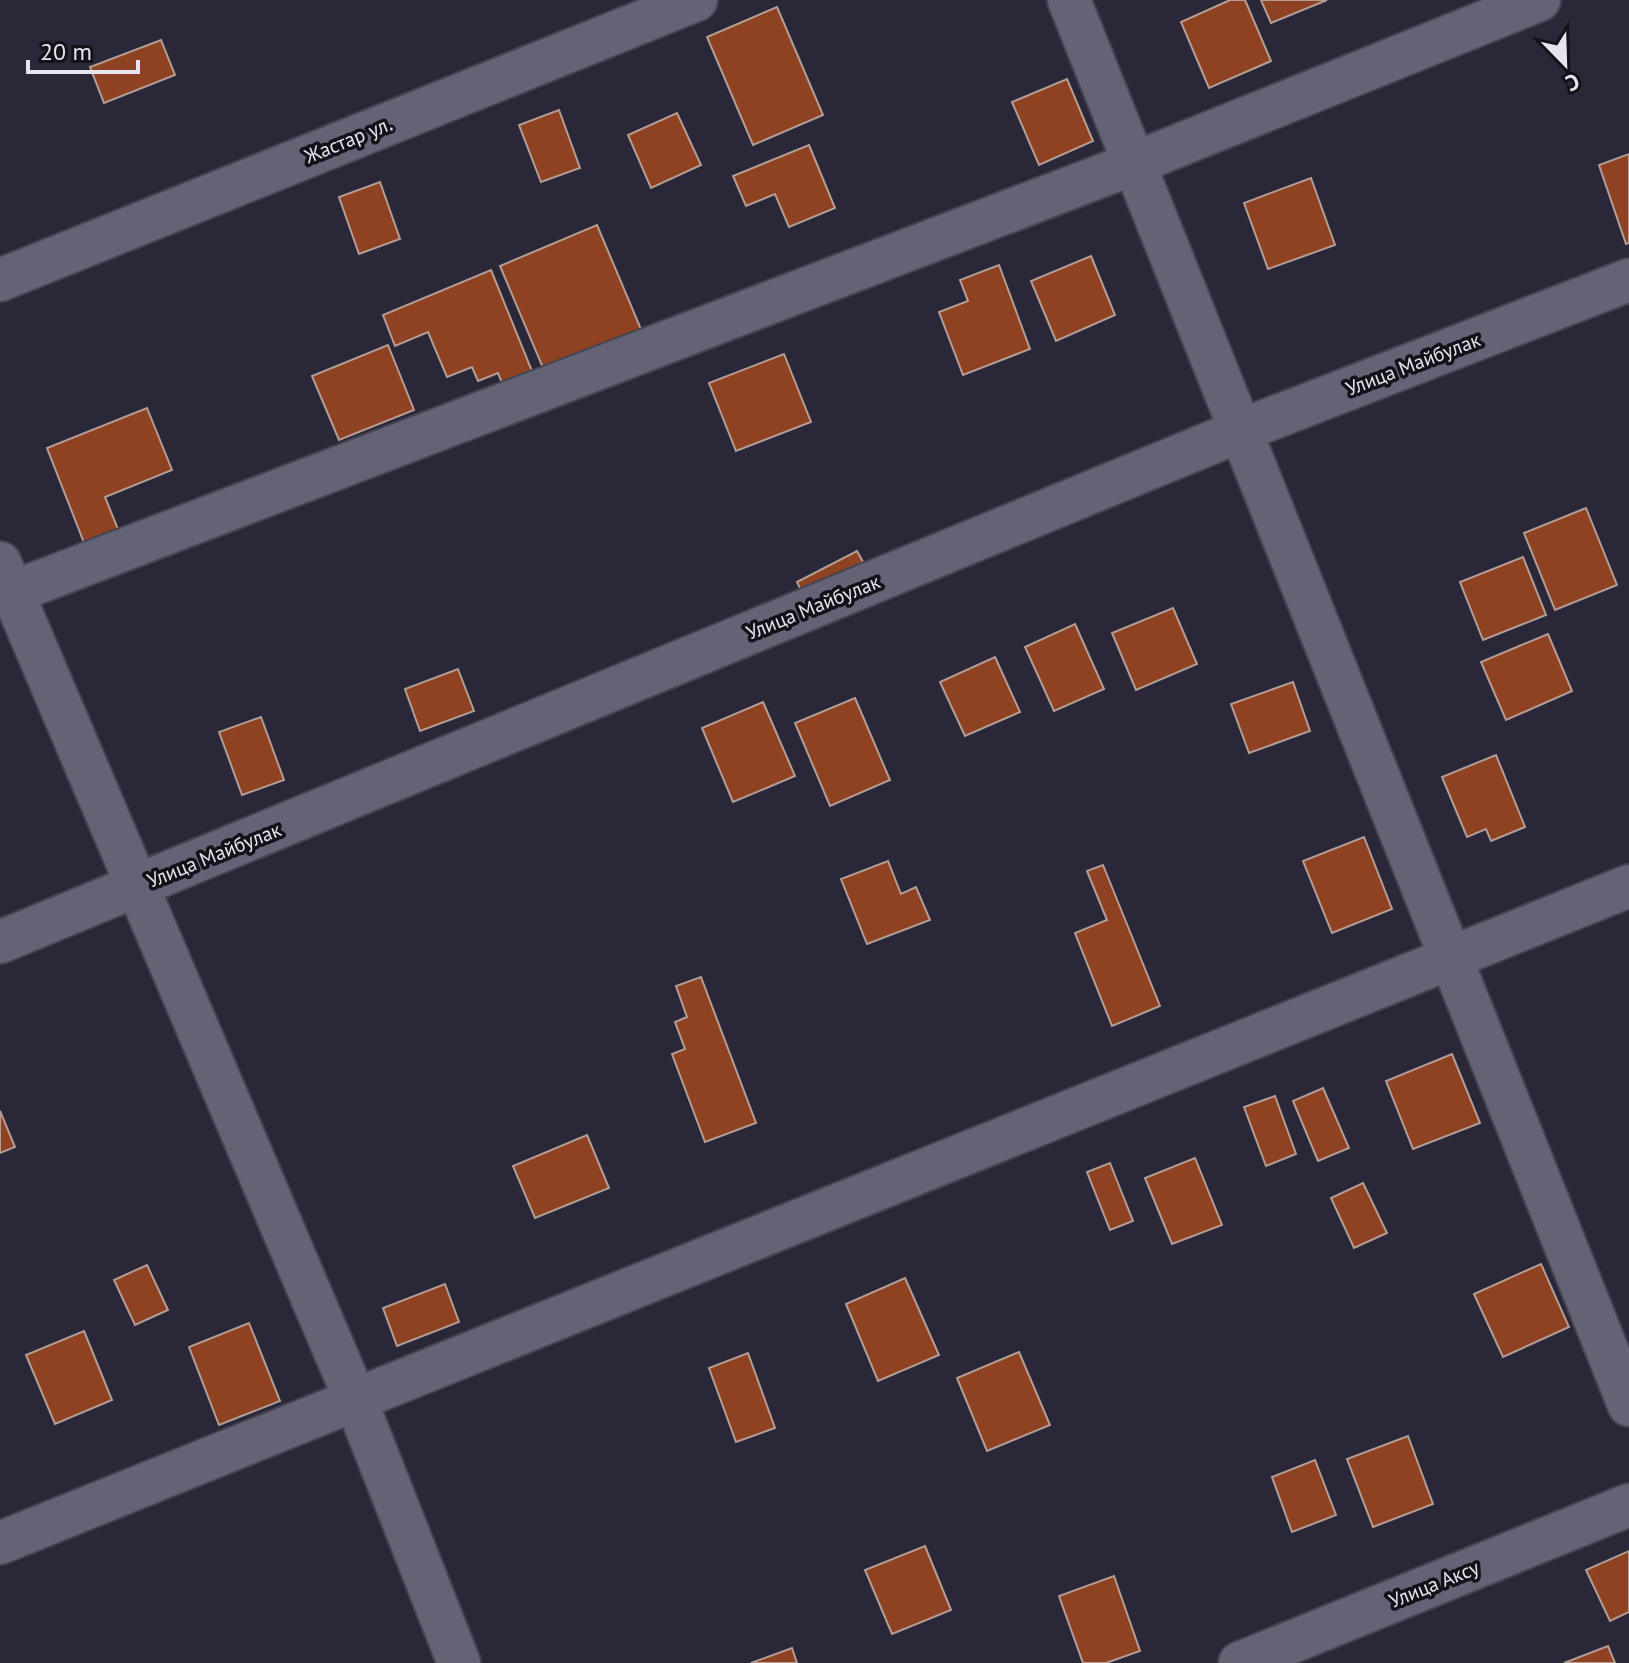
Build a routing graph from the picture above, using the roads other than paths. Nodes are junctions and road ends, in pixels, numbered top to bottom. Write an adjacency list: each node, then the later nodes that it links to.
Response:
1 (696, 0): 5 (street, Жастар ул.)
2 (1069, 0): 4 (street)
3 (1539, 0): 4 (street)
4 (1135, 163): 7 (street); 8 (street)
5 (0, 280)
6 (1629, 280): 7 (street, Улица Майбулак)
7 (1242, 430): 9 (street, Улица Майбулак); 12 (street)
8 (4, 584): 9 (street)
9 (137, 886): 11 (street, Улица Майбулак); 13 (street)
10 (1629, 886): 12 (street)
11 (0, 942)
12 (1454, 958): 13 (street); 14 (street)
13 (356, 1401): 16 (street); 17 (street)
14 (1629, 1405)
15 (1629, 1505): 18 (street, Улица Аксу)
16 (0, 1543)
17 (459, 1663)
18 (1240, 1663)

